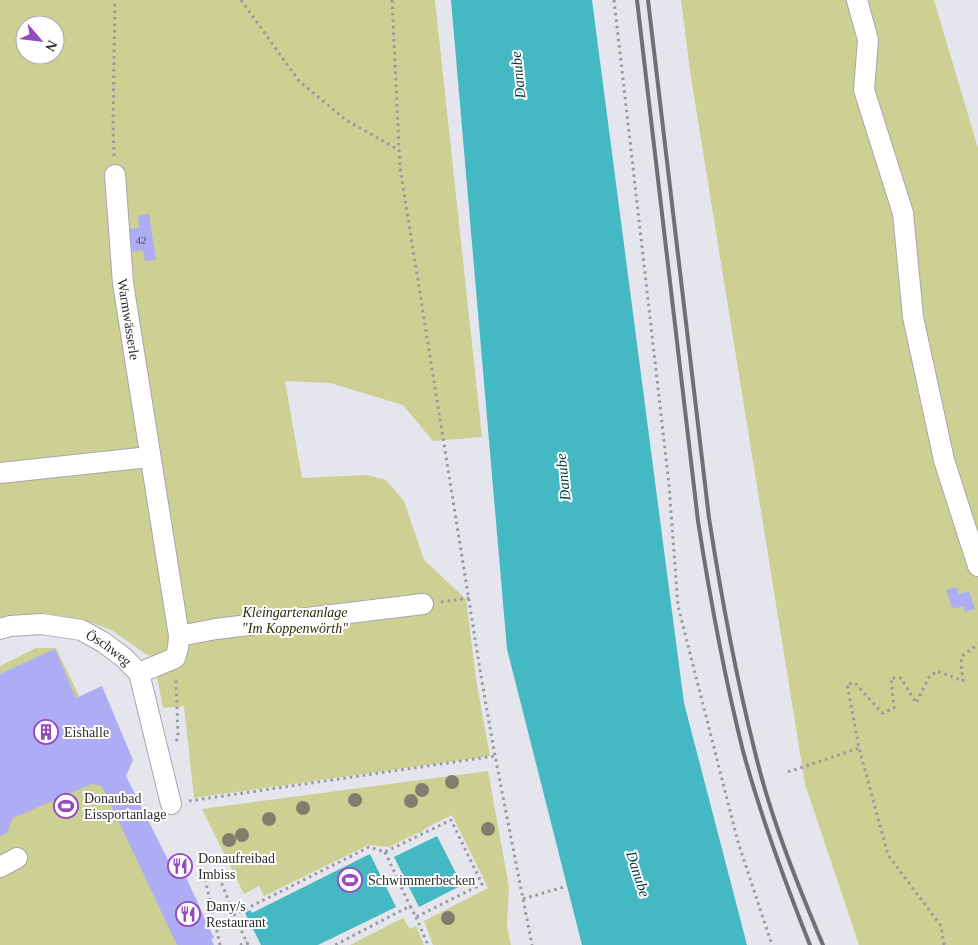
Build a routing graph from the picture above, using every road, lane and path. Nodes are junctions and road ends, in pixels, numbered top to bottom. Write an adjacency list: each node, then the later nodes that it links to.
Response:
1 (115, 0): 7 (path)
2 (241, 0): 6 (path)
3 (392, 0): 6 (path)
4 (614, 0): 35 (path)
5 (857, 0): 10 (lane)
6 (398, 150): 11 (path)
7 (115, 174): 8 (lane, Warmwässerle)
8 (149, 457): 9 (lane); 14 (lane, Warmwässerle)
9 (0, 473)
10 (978, 566)
11 (470, 598): 12 (path); 19 (path)
12 (423, 604): 14 (lane)
13 (0, 629): 17 (lane, Öschweg)
14 (179, 636): 16 (lane, Warmwässerle)
15 (978, 644): 18 (path)
16 (175, 658): 17 (lane); 20 (path)
17 (139, 673): 20 (lane, Öschweg)
18 (859, 748): 21 (path); 36 (path)
19 (495, 756): 22 (path); 25 (path)
20 (160, 758): 22 (lane, Öschweg)
21 (788, 772)
22 (171, 804)
23 (385, 852): 26 (path); 27 (path); 28 (path)
24 (567, 886): 25 (path)
25 (522, 899): 34 (path)
26 (410, 906): 28 (path); 32 (path)
27 (234, 915): 29 (path); 30 (path)
28 (416, 917): 33 (path)
29 (248, 943): 31 (path)
30 (220, 945)
31 (240, 945)
32 (335, 945)
33 (428, 945)
34 (532, 945)
35 (772, 945)
36 (944, 945)

